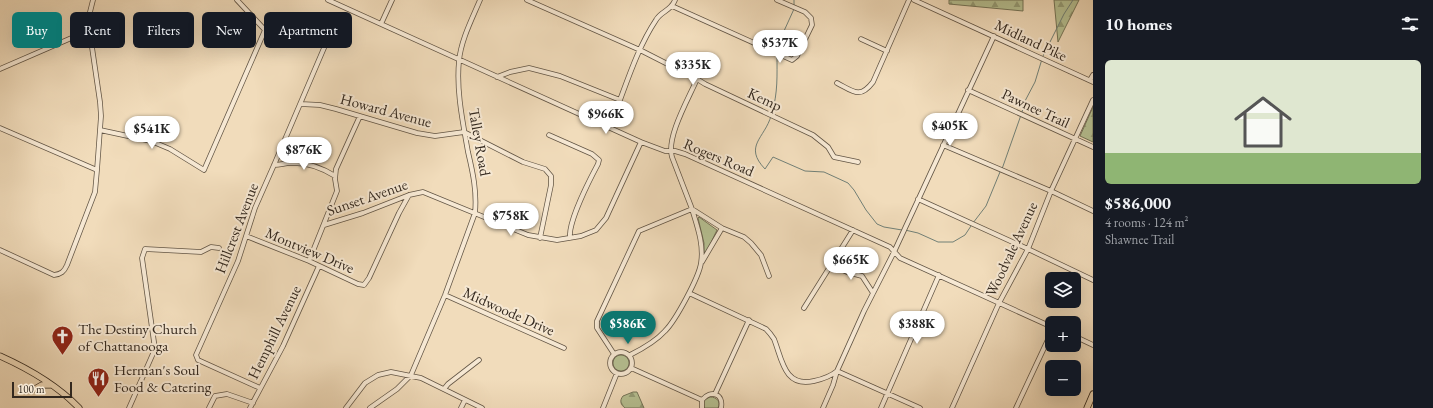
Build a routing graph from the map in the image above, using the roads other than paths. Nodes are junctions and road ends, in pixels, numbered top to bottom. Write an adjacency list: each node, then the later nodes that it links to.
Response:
1 (93, 0): 12 (street)
2 (237, 0): 33 (street)
3 (328, 0): 13 (street, Rogers Road)
4 (392, 0): 13 (street)
5 (480, 0): 21 (street, Talley Road)
6 (527, 0): 19 (street, Kemp)
7 (675, 0): 11 (street)
8 (777, 0): 11 (street)
9 (909, 0): 20 (street)
10 (914, 0): 14 (street, Midland Pike)
11 (672, 6): 19 (street)
12 (90, 12)
13 (381, 24): 21 (street, Rogers Road)
14 (994, 36): 26 (street, Midland Pike); 28 (street)
15 (70, 39): 22 (street)
16 (862, 39): 20 (street)
17 (92, 48): 33 (street)
18 (325, 48): 30 (street, Hillcrest Avenue)
19 (640, 50): 24 (street); 25 (street, Kemp)
20 (887, 51): 27 (street)
21 (459, 60): 24 (street, Rogers Road); 34 (street, Talley Road)
22 (0, 69)
23 (1093, 75): 26 (street)
24 (496, 77): 37 (street, Rogers Road)
25 (698, 79): 40 (street); 41 (street, Kemp)
26 (1091, 81)
27 (837, 83)
28 (968, 90): 36 (street, Pawnee Trail); 38 (street)
29 (1093, 100): 36 (street, Woodvale Avenue)
30 (301, 104): 31 (street, Howard Avenue); 42 (street, Hillcrest Avenue)
31 (360, 116): 34 (street, Howard Avenue); 44 (street)
32 (0, 128): 43 (street)
33 (100, 130): 43 (street)
34 (464, 132): 50 (street, Talley Road); 55 (street)
35 (549, 135): 56 (street)
36 (1075, 139): 39 (street, Pawnee Trail); 45 (street, Woodvale Avenue)
37 (641, 142): 40 (street, Rogers Road); 56 (street, Sunset Avenue)
38 (943, 145): 45 (street); 47 (street)
39 (1093, 147)
40 (670, 151): 48 (street); 53 (street, Rogers Road)
41 (858, 162)
42 (274, 165): 44 (street); 54 (street, Hillcrest Avenue)
43 (97, 170): 59 (street)
44 (335, 176): 51 (street)
45 (1051, 191): 49 (street); 58 (street, Woodvale Avenue)
46 (409, 195): 50 (street, Sunset Avenue); 51 (street, Sunset Avenue); 64 (street, Montview Drive)
47 (918, 200): 58 (street); 60 (street)
48 (692, 209): 52 (street); 62 (street); 79 (street)
49 (1093, 211)
50 (475, 213): 55 (street, Sunset Avenue); 70 (street, Talley Road)
51 (324, 225): 61 (street)
52 (722, 228): 62 (street); 65 (street)
53 (853, 230): 60 (street, Rogers Road); 63 (street)
54 (246, 236): 61 (street, Montview Drive); 89 (street, Hillcrest Avenue)
55 (540, 238): 56 (street, Sunset Avenue)
56 (570, 238)
57 (219, 248): 98 (street)
58 (1028, 249): 67 (street); 71 (street, Woodvale Avenue)
59 (0, 250)
60 (894, 252): 66 (street, Rogers Road); 69 (street)
61 (309, 261): 64 (street, Montview Drive)
62 (701, 263): 68 (street)
63 (831, 265): 69 (street); 72 (street)
64 (320, 266): 89 (street, Hemphill Avenue)
65 (769, 276)
66 (939, 276): 71 (street, Rogers Road); 91 (street)
67 (1093, 280)
68 (689, 293): 73 (street); 80 (street)
69 (874, 293): 84 (street)
70 (445, 296): 78 (street, Midwoode Drive); 86 (street, Talley Road)
71 (999, 303): 74 (street, Rogers Road); 111 (street, Woodvale Avenue)
72 (804, 308)
73 (749, 320): 84 (street); 92 (street)
74 (1045, 324)
75 (1081, 339): 76 (street)
76 (1093, 345)
77 (1045, 346): 112 (street)
78 (564, 348)
79 (614, 354): 80 (street); 85 (street)
80 (630, 355): 83 (street)
81 (0, 356): 87 (main road)
82 (479, 360): 90 (street)
83 (631, 368): 85 (street); 95 (street)
84 (837, 372): 91 (street); 108 (street)
85 (617, 373): 105 (street)
86 (411, 375): 90 (street); 101 (street); 102 (street, Talley Road)
87 (52, 385): 88 (main road); 97 (main road)
88 (34, 388)
89 (260, 388): 96 (street, Hemphill Avenue)
90 (444, 389): 94 (street)
91 (888, 393): 109 (street); 110 (street)
92 (715, 394): 95 (street); 107 (street)
93 (1093, 394): 113 (main road)
94 (465, 400): 103 (street); 104 (street)
95 (702, 400): 106 (street)
96 (253, 403): 99 (street); 100 (street, Hemphill Avenue)
97 (79, 408)
98 (129, 408)
99 (209, 408)
100 (250, 408)
101 (346, 408)
102 (370, 408)
103 (461, 408)
104 (482, 408)
105 (603, 408)
106 (702, 408)
107 (720, 408)
108 (823, 408)
109 (881, 408)
110 (920, 408)
111 (952, 408)
112 (1016, 408)
113 (1087, 408)

